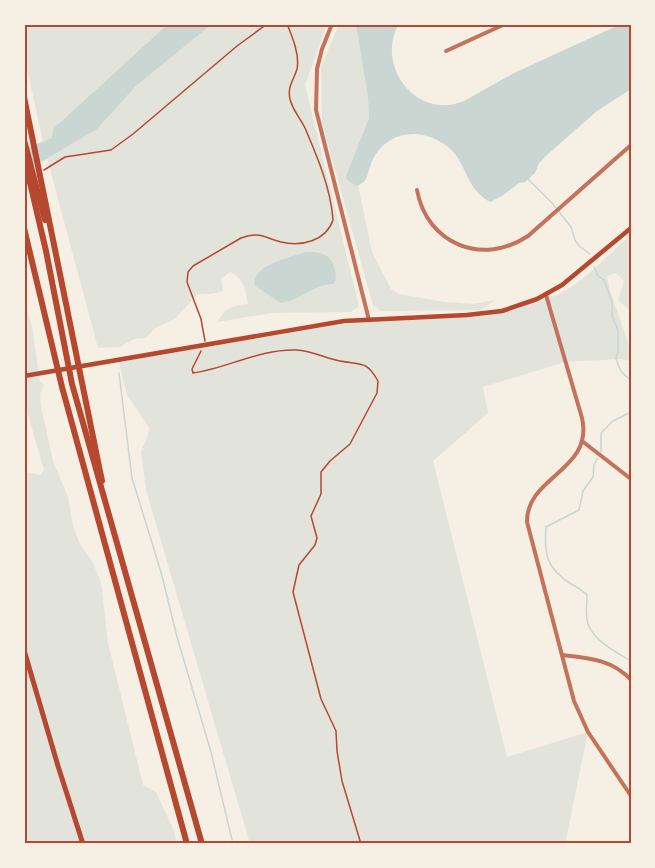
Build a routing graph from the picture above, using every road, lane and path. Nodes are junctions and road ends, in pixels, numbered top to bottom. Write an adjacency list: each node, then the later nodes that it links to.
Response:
1 (267, 24): 10 (path)
2 (287, 24): 17 (path)
3 (332, 24): 16 (street)
4 (505, 24): 5 (street)
5 (446, 51)
6 (25, 100): 12 (highway)
7 (24, 140): 12 (highway)
8 (631, 145): 11 (street)
9 (24, 157): 12 (highway)
10 (39, 172)
11 (417, 190)
12 (41, 206): 22 (highway); 22 (highway)
13 (24, 228): 28 (highway)
14 (631, 228): 15 (main road)
15 (546, 295): 16 (main road); 20 (street)
16 (369, 320): 19 (main road)
17 (205, 340)
18 (203, 347): 30 (path)
19 (24, 376)
20 (582, 441): 21 (street); 24 (street)
21 (631, 479)
22 (107, 511): 29 (highway)
23 (24, 650): 27 (main road)
24 (562, 655): 25 (street); 26 (street)
25 (631, 680)
26 (631, 796)
27 (83, 844)
28 (187, 844)
29 (202, 844)
30 (361, 844)

